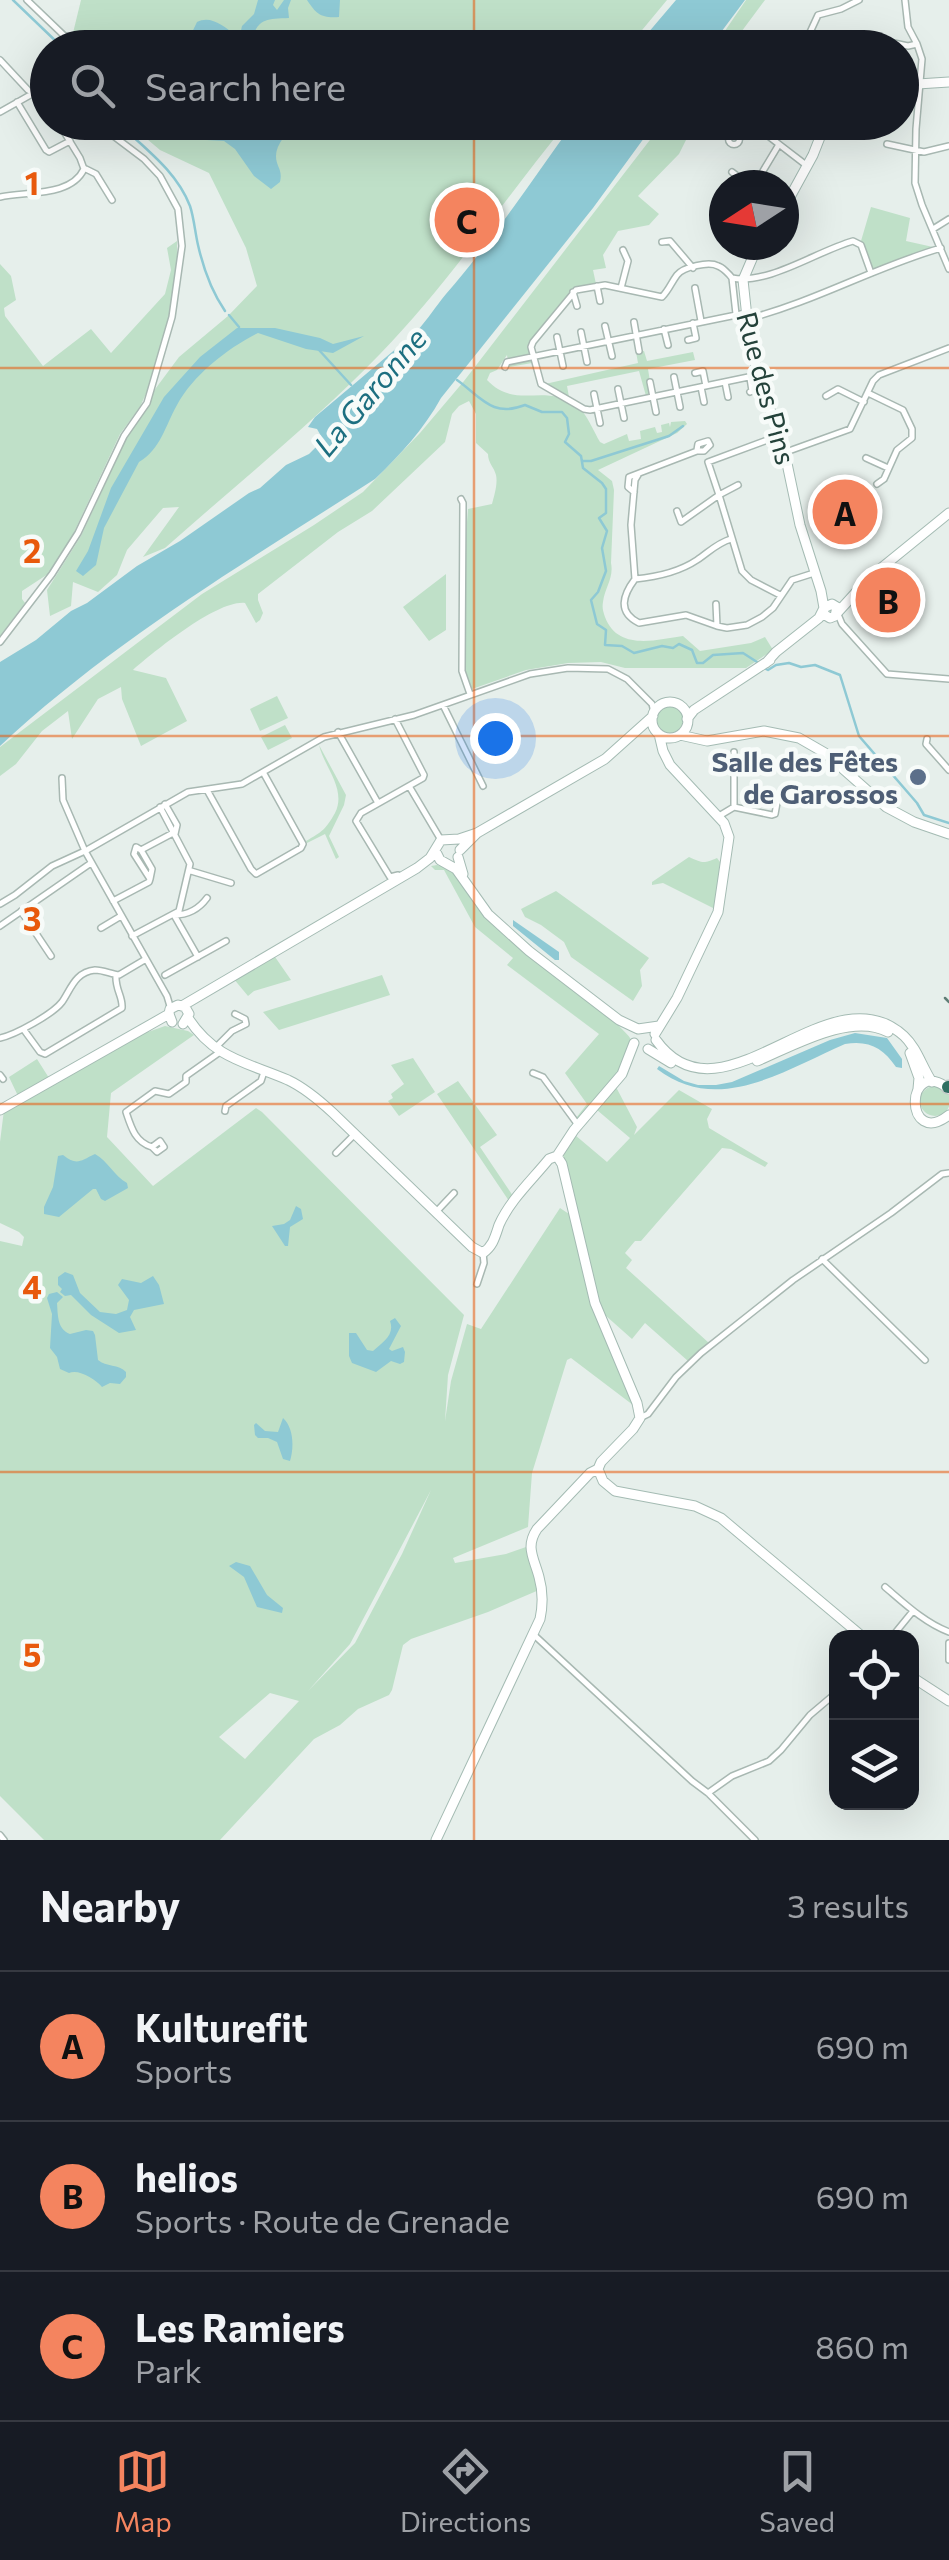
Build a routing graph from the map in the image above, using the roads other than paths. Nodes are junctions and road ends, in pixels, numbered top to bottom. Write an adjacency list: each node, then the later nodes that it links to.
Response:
1 (27, 0): 4 (street)
2 (859, 0): 5 (street)
3 (905, 0): 6 (street)
4 (58, 30)
5 (813, 30)
6 (910, 30)
7 (919, 50): 10 (street)
8 (0, 60): 11 (street)
9 (949, 82): 10 (street)
10 (920, 86): 13 (street)
11 (30, 91)
12 (30, 96): 14 (street)
13 (919, 99)
14 (17, 102): 15 (street); 16 (street)
15 (0, 112)
16 (30, 124)
17 (40, 140): 22 (street)
18 (119, 140): 111 (street)
19 (771, 140): 24 (street)
20 (818, 140): 27 (street)
21 (916, 140): 26 (street)
22 (70, 141): 28 (street)
23 (887, 144): 26 (street)
24 (778, 146): 27 (street); 29 (street)
25 (949, 146): 26 (street)
26 (915, 151): 34 (street)
27 (806, 166): 30 (street)
28 (84, 169): 31 (street); 32 (street)
29 (763, 170)
30 (799, 179)
31 (0, 197)
32 (112, 200)
33 (949, 219): 34 (street)
34 (932, 229): 36 (street)
35 (662, 242): 39 (street)
36 (941, 248): 40 (street); 41 (street)
37 (624, 250): 44 (street)
38 (749, 260): 42 (street, Rue des Pins)
39 (693, 268): 42 (street); 44 (street)
40 (949, 269)
41 (872, 273): 42 (street); 49 (street)
42 (738, 279): 49 (street, Rue des Pins)
43 (598, 286): 44 (street); 46 (street); 47 (street)
44 (622, 288)
45 (695, 288): 51 (street)
46 (572, 292): 48 (street); 65 (street)
47 (600, 301)
48 (576, 306)
49 (743, 315): 51 (street); 70 (street, Rue des Pins)
50 (634, 322): 55 (street)
51 (697, 322): 53 (street); 57 (street)
52 (605, 326): 58 (street)
53 (664, 329): 55 (street); 59 (street)
54 (581, 332): 60 (street)
55 (636, 336): 58 (street); 62 (street)
56 (557, 337): 63 (street)
57 (688, 340)
58 (608, 341): 60 (street); 64 (street)
59 (668, 345)
60 (584, 347): 63 (street); 66 (street)
61 (949, 348): 78 (street)
62 (639, 350)
63 (560, 352): 65 (street); 67 (street)
64 (612, 356)
65 (533, 357): 68 (street); 87 (street)
66 (587, 362)
67 (564, 366)
68 (505, 367)
69 (694, 372): 74 (street)
70 (754, 376): 73 (street); 77 (street); 91 (street, Rue des Pins)
71 (674, 377): 76 (street)
72 (650, 382): 80 (street)
73 (724, 382): 74 (street); 82 (street)
74 (703, 386): 76 (street); 83 (street)
75 (618, 388): 85 (street)
76 (677, 392): 80 (street); 86 (street)
77 (750, 392)
78 (868, 393): 84 (street); 97 (street)
79 (594, 394): 87 (street)
80 (653, 396): 85 (street); 88 (street)
81 (826, 396): 84 (street)
82 (728, 397)
83 (704, 402)
84 (864, 402): 94 (street)
85 (621, 404): 87 (street); 89 (street)
86 (680, 407)
87 (598, 408): 90 (street)
88 (656, 412)
89 (624, 418)
90 (600, 423)
91 (781, 435): 94 (street, Rue des Pins); 96 (street)
92 (702, 443): 93 (street)
93 (701, 451): 96 (street); 106 (street)
94 (786, 452): 105 (street, Rue des Pins)
95 (866, 458): 97 (street)
96 (708, 462): 100 (street)
97 (888, 468): 98 (street)
98 (877, 484)
99 (738, 486): 100 (street)
100 (719, 495): 102 (street); 104 (street)
101 (461, 498): 114 (street)
102 (677, 510)
103 (949, 514): 109 (street)
104 (731, 539): 106 (street); 107 (street)
105 (814, 573): 107 (street); 109 (street, Rue des Pins)
106 (635, 579): 110 (street)
107 (780, 595): 110 (street)
108 (716, 604): 110 (street)
109 (828, 606): 112 (street); 113 (street)
110 (716, 626)
111 (0, 642)
112 (949, 680)
113 (718, 694): 116 (street); 119 (street)
114 (470, 695): 115 (street); 117 (street)
115 (442, 705): 118 (street); 132 (street)
116 (681, 706): 117 (street); 119 (street)
117 (656, 711): 121 (street); 122 (street)
118 (396, 719): 120 (street); 131 (street)
119 (687, 722): 123 (street); 125 (street)
120 (338, 732): 129 (street); 135 (street)
121 (657, 732): 122 (street); 123 (street); 127 (street)
122 (634, 733): 140 (street)
123 (676, 736): 125 (street); 127 (street)
124 (927, 739): 128 (street)
125 (716, 740): 141 (street)
126 (734, 752): 137 (street)
127 (666, 757): 138 (street)
128 (949, 770)
129 (263, 772): 133 (street); 133 (street)
130 (62, 778): 144 (street)
131 (410, 786): 135 (street); 143 (street)
132 (482, 786)
133 (208, 788): 136 (street)
134 (778, 797): 137 (street)
135 (378, 804): 148 (street)
136 (163, 805): 139 (street); 144 (street)
137 (734, 807): 138 (street)
138 (718, 816): 170 (street)
139 (175, 834): 149 (street); 153 (street)
140 (477, 834): 142 (street); 145 (street)
141 (949, 834)
142 (454, 840): 143 (street); 145 (street)
143 (438, 844): 147 (street); 148 (street)
144 (85, 851): 146 (street); 154 (street)
145 (459, 853): 147 (street); 150 (street)
146 (91, 862): 153 (street); 155 (street)
147 (444, 862): 148 (street); 150 (street)
148 (413, 870): 167 (street)
149 (190, 871): 151 (street); 156 (street)
150 (466, 882): 172 (street)
151 (231, 883)
152 (207, 898): 156 (street)
153 (113, 901): 157 (street)
154 (0, 904)
155 (21, 911): 158 (street); 162 (street)
156 (174, 915): 160 (street); 163 (street)
157 (121, 916): 159 (street); 160 (street)
158 (0, 926)
159 (101, 928)
160 (132, 936): 164 (street)
161 (226, 941): 163 (street)
162 (51, 956)
163 (198, 957): 166 (street)
164 (146, 960): 165 (street); 167 (street)
165 (116, 975): 169 (street); 169 (street)
166 (165, 975)
167 (179, 1014): 173 (street); 179 (street)
168 (236, 1014): 173 (street)
169 (23, 1030): 171 (street)
170 (655, 1032): 172 (street); 172 (street); 176 (street)
171 (0, 1038)
172 (639, 1042): 178 (street); 182 (street)
173 (217, 1050): 174 (street); 184 (street)
174 (264, 1072): 180 (street); 183 (street)
175 (534, 1073): 182 (street)
176 (932, 1082): 177 (street); 178 (street)
177 (949, 1088)
178 (918, 1089): 181 (street)
179 (0, 1110)
180 (224, 1111)
181 (946, 1120)
182 (578, 1125): 186 (street)
183 (354, 1134): 185 (street); 189 (street)
184 (152, 1147)
185 (336, 1153)
186 (557, 1156): 190 (street); 194 (street)
187 (949, 1173): 191 (street)
188 (454, 1193): 189 (street)
189 (436, 1212): 190 (street)
190 (483, 1253): 192 (street)
191 (822, 1259): 193 (street); 194 (street)
192 (477, 1284)
193 (924, 1360)
194 (640, 1418): 195 (street)
195 (598, 1469): 198 (street); 201 (street)
196 (885, 1586): 197 (street)
197 (913, 1611): 199 (street); 200 (street)
198 (854, 1630)
199 (898, 1630)
200 (949, 1633)
201 (533, 1634): 207 (street); 208 (street)
202 (949, 1643): 203 (street)
203 (949, 1660)
204 (919, 1682): 206 (street)
205 (829, 1699): 207 (street)
206 (949, 1701)
207 (708, 1793): 209 (street)
208 (436, 1840)
209 (755, 1840)

